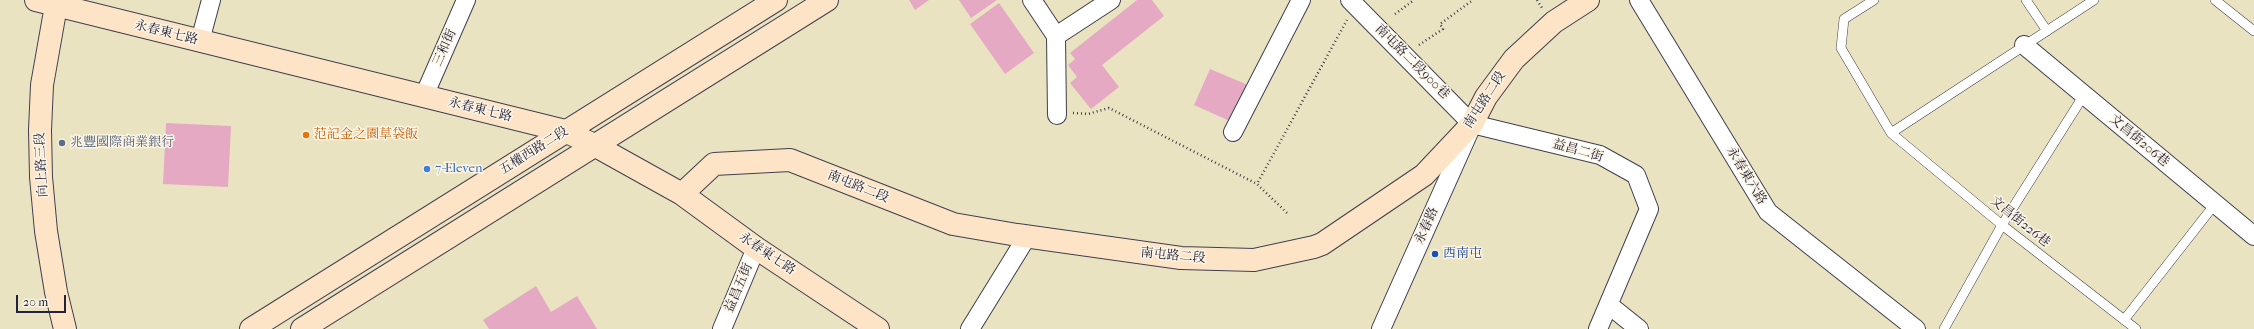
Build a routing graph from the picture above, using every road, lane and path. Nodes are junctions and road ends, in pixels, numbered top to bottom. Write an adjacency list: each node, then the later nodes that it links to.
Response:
1 (211, 0): 23 (street)
2 (466, 0): 27 (street, 三和街)
3 (776, 0): 30 (main road, 五權西路二段)
4 (827, 0): 33 (main road, 五權西路二段)
5 (1032, 0): 22 (street)
6 (1111, 0): 22 (street)
7 (1301, 0): 31 (street)
8 (1350, 0): 29 (street, 南屯路二段900巷)
9 (1414, 0): 18 (path)
10 (1473, 0): 25 (path)
11 (1588, 0): 29 (main road, 南屯路二段)
12 (1639, 0): 53 (street, 永春東六路)
13 (1874, 0): 32 (lane, 文昌街226巷)
14 (2026, 0): 20 (lane)
15 (2094, 0): 20 (lane)
16 (2215, 0): 21 (lane)
17 (49, 2): 23 (main road, 永春東七路); 44 (main road, 向上路三段)
18 (1395, 14)
19 (1347, 19): 34 (path)
20 (2047, 31): 24 (lane)
21 (2254, 31)
22 (1056, 36): 28 (street)
23 (200, 41): 27 (main road, 永春東七路)
24 (2024, 45): 26 (street, 文昌街206巷); 32 (lane)
25 (1417, 47)
26 (2084, 95): 36 (street, 文昌街206巷); 38 (lane)
27 (424, 96): 30 (main road, 永春東七路)
28 (1057, 113): 34 (path)
29 (1472, 124): 39 (main road, 南屯路二段); 42 (street, 益昌二街); 50 (street, 永春路)
30 (565, 131): 33 (main road, 永春東七路); 45 (main road, 五權西路二段)
31 (1233, 132)
32 (1891, 133): 38 (lane, 文昌街226巷)
33 (594, 145): 35 (main road, 永春東七路); 46 (main road, 五權西路二段)
34 (1257, 184): 37 (path)
35 (682, 194): 39 (main road, 南屯路二段); 41 (main road, 永春東七路)
36 (2215, 204): 40 (street, 文昌街206巷); 43 (lane)
37 (1287, 213)
38 (2002, 225): 43 (lane, 文昌街226巷); 54 (lane)
39 (1028, 235): 49 (street)
40 (2254, 236)
41 (756, 248): 47 (street, 益昌五街); 48 (main road, 永春東七路)
42 (1609, 305): 51 (street, 益昌二街); 52 (street)
43 (2124, 320): 55 (lane, 文昌街226巷)
44 (65, 329)
45 (251, 329)
46 (302, 329)
47 (722, 329)
48 (878, 329)
49 (970, 329)
50 (1381, 329)
51 (1598, 329)
52 (1639, 329)
53 (1916, 329)
54 (1944, 329)
55 (2136, 329)

